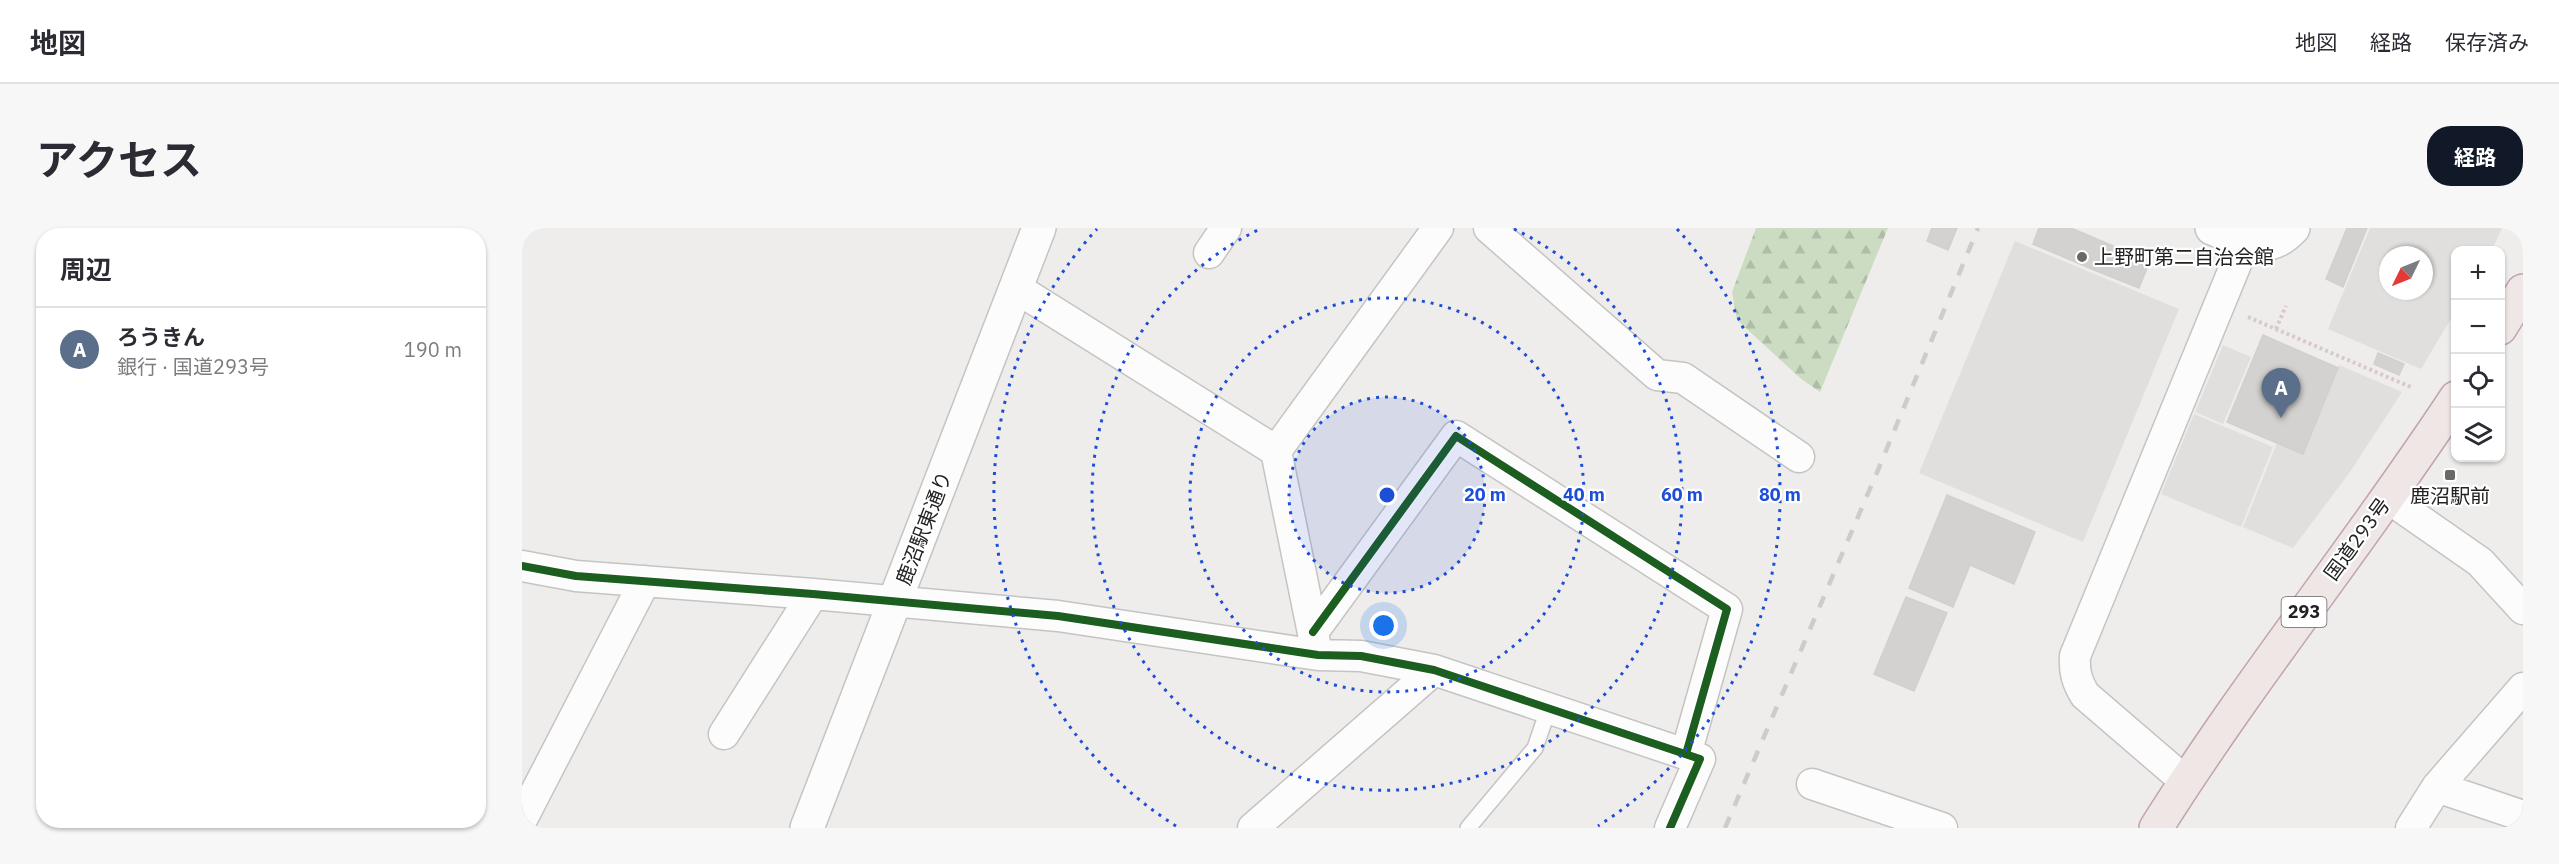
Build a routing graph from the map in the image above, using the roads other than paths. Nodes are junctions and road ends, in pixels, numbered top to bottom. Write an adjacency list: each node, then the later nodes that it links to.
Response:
1 (1039, 228): 9 (street, 鹿沼駅東通り)
2 (1226, 228): 8 (street)
3 (1438, 228): 13 (street)
4 (1489, 228): 14 (street)
5 (2212, 228): 7 (street)
6 (2293, 228): 7 (street)
7 (2245, 242): 27 (street)
8 (1209, 253)
9 (1016, 288): 13 (street); 19 (street, 鹿沼駅東通り)
10 (2523, 291): 11 (highway)
11 (2505, 320)
12 (2451, 405): 15 (highway, 国道293号 / 293)
13 (1276, 451): 21 (street)
14 (1799, 457)
15 (2388, 498): 20 (street); 27 (highway, 国道293号 / 293)
16 (522, 566): 17 (street)
17 (645, 581): 18 (street); 31 (street)
18 (813, 594): 19 (street); 25 (street)
19 (897, 601): 21 (street); 32 (street, 鹿沼駅東通り)
20 (2523, 609)
21 (1315, 643): 22 (street); 26 (street)
22 (1434, 670): 24 (street); 33 (street)
23 (2523, 688): 29 (street)
24 (1549, 707): 26 (street); 34 (lane)
25 (724, 734)
26 (1686, 754): 35 (street)
27 (2185, 781): 37 (highway, 国道293号 / 293)
28 (1812, 784): 36 (street)
29 (2438, 787): 30 (street); 38 (street)
30 (2523, 816)
31 (522, 819)
32 (807, 828)
33 (1253, 828)
34 (1468, 828)
35 (1670, 828)
36 (1942, 828)
37 (2156, 828)
38 (2411, 828)

